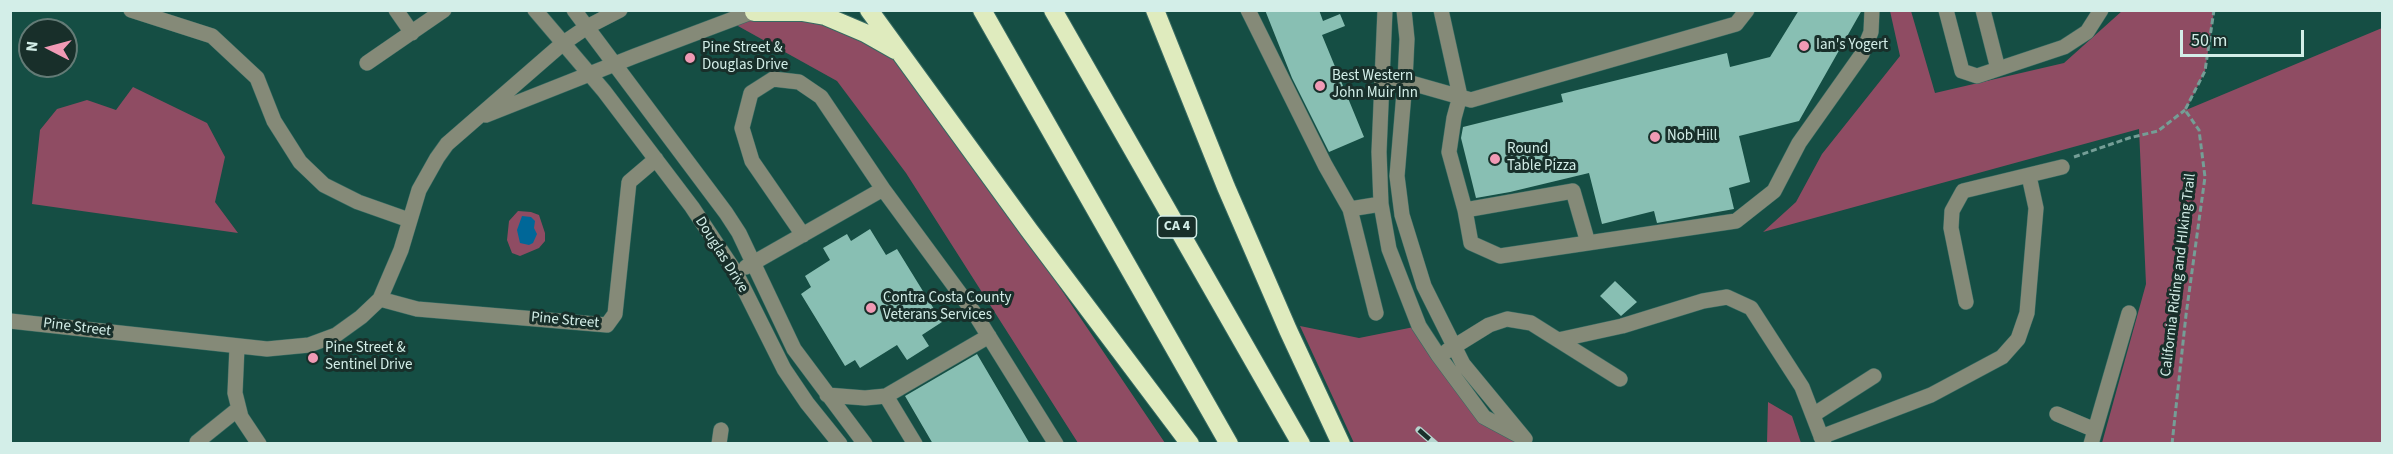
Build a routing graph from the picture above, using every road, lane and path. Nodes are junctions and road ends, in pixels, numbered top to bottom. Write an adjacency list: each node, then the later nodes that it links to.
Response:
1 (131, 10): 42 (street)
2 (396, 10): 23 (street)
3 (444, 10): 23 (street)
4 (535, 10): 24 (street, Douglas Drive)
5 (574, 10): 22 (street, Douglas Drive)
6 (620, 10): 22 (street, Pine Street)
7 (869, 10): 25 (highway)
8 (982, 10): 74 (highway)
9 (1053, 10): 75 (highway, CA 4)
10 (1155, 10): 76 (highway)
11 (1248, 10): 40 (street)
12 (1385, 10): 30 (street)
13 (1404, 10): 31 (street)
14 (1441, 10): 32 (street)
15 (1747, 10): 32 (street)
16 (1872, 10): 44 (street)
17 (1946, 10): 28 (street)
18 (1983, 10): 28 (street)
19 (2101, 10): 28 (street)
20 (2214, 10): 33 (path)
21 (755, 11): 25 (highway); 27 (street, Pine Street)
22 (587, 27): 24 (street, Pine Street); 27 (street, Douglas Drive)
23 (412, 33): 26 (street)
24 (562, 44): 29 (street, Douglas Drive); 34 (street, Pine Street)
25 (902, 54): 73 (highway)
26 (367, 63)
27 (615, 64): 29 (street, Pine Street); 45 (street, Douglas Drive)
28 (1998, 69)
29 (589, 74): 34 (street, Pine Street); 35 (street, Douglas Drive)
30 (1383, 75): 31 (street); 39 (street)
31 (1406, 81): 32 (street); 55 (street)
32 (1460, 96): 41 (street)
33 (2185, 110): 36 (path); 77 (path, California Riding and HIking Trail)
34 (474, 120): 42 (street, Pine Street)
35 (656, 159): 46 (street, Douglas Drive); 47 (street, Pine Street)
36 (2068, 162): 37 (street)
37 (2029, 176): 48 (street); 65 (street)
38 (883, 189): 43 (street); 43 (street); 52 (street)
39 (1381, 204): 40 (street); 56 (street)
40 (1350, 209): 49 (street)
41 (1466, 210): 44 (street); 44 (street)
42 (410, 220): 47 (street, Pine Street)
43 (803, 235): 45 (street)
44 (1588, 243)
45 (754, 263): 46 (street); 59 (street, Douglas Drive)
46 (736, 273): 69 (street, Douglas Drive)
47 (380, 298): 54 (street, Pine Street)
48 (1966, 302)
49 (1376, 313)
50 (2129, 313): 64 (street)
51 (10, 321): 54 (street, Pine Street)
52 (989, 336): 60 (street); 72 (street)
53 (1558, 340): 55 (street); 58 (street); 63 (street)
54 (237, 347): 61 (street)
55 (1454, 347): 56 (street); 66 (street)
56 (1439, 357): 66 (street)
57 (1874, 376): 63 (street)
58 (1620, 380)
59 (833, 395): 60 (street); 70 (street, Douglas Drive)
60 (886, 396): 71 (street)
61 (238, 409): 67 (street); 68 (street)
62 (2057, 414): 64 (street)
63 (1813, 415): 65 (street)
64 (2093, 437)
65 (1823, 440)
66 (1527, 442)
67 (199, 444)
68 (259, 444)
69 (840, 444)
70 (865, 444)
71 (915, 444)
72 (1056, 444)
73 (1191, 444)
74 (1229, 444)
75 (1301, 444)
76 (1341, 444)
77 (2172, 444)

